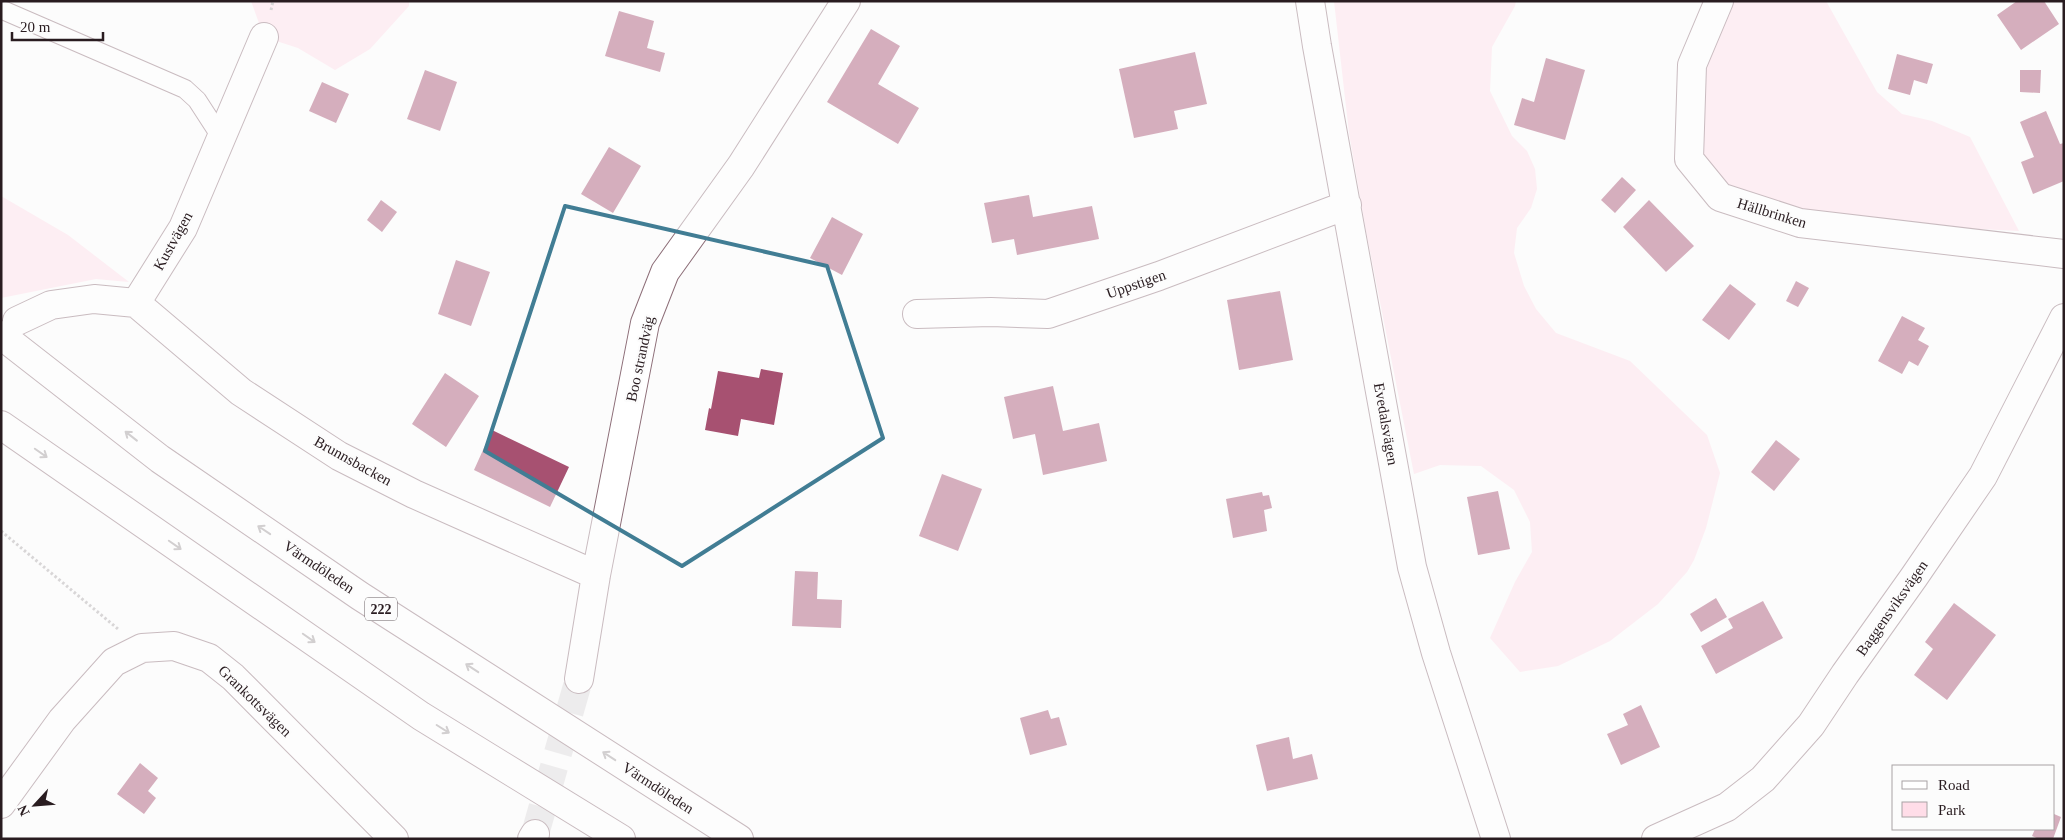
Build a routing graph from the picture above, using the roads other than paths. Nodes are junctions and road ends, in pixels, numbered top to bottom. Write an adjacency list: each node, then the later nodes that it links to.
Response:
1 (846, 1): 14 (main road, Boo strandväg)
2 (1310, 1): 7 (main road, Evedalsvägen)
3 (1719, 1): 8 (main road, Hällbrinken)
4 (5, 12): 6 (lane)
5 (264, 37): 6 (main road, Kustvägen)
6 (221, 137): 9 (main road, Kustvägen)
7 (1347, 205): 10 (main road, Uppstigen); 20 (main road, Evedalsvägen)
8 (2064, 254)
9 (136, 303): 12 (main road); 14 (main road, Brunnsbacken)
10 (916, 314)
11 (2064, 318): 21 (main road, Baggensviksvägen)
12 (9, 328): 19 (main road, Värmdöleden / 222, one-way to 12)
13 (1, 425): 18 (main road, one-way to 18)
14 (596, 575): 15 (main road, Boo strandväg)
15 (579, 679)
16 (1, 804): 17 (main road, Grankottsvägen)
17 (394, 839)
18 (621, 839)
19 (739, 839)
20 (1496, 839)
21 (1656, 839)

